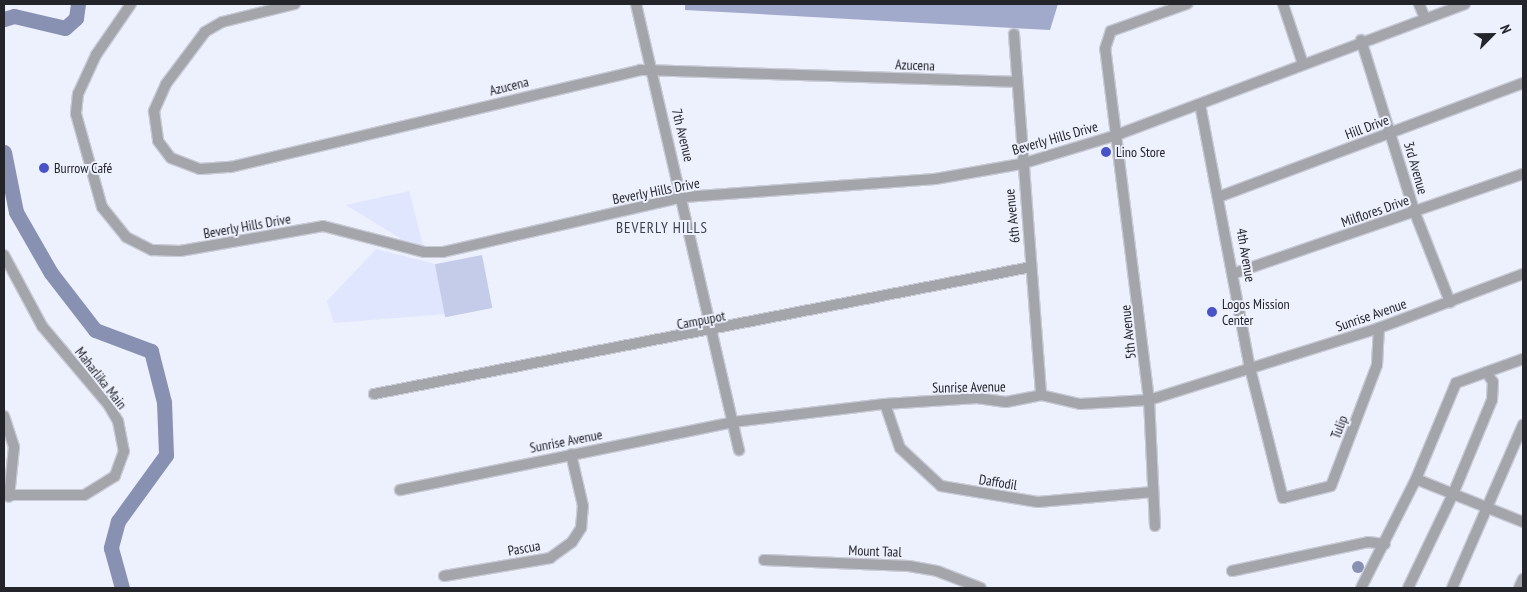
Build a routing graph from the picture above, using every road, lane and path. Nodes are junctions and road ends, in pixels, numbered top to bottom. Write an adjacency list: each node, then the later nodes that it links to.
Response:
1 (131, 4): 21 (street, Beverly Hills Drive)
2 (295, 4): 12 (street, Azucena)
3 (636, 4): 12 (street, 7th Avenue)
4 (1188, 4): 17 (street, 5th Avenue)
5 (1283, 4): 11 (street)
6 (1419, 4): 8 (street)
7 (1465, 4): 8 (street, Beverly Hills Drive)
8 (1424, 16): 10 (street, Beverly Hills Drive)
9 (1014, 34): 13 (street, 6th Avenue)
10 (1362, 40): 11 (street, Beverly Hills Drive); 16 (street, 3rd Avenue)
11 (1303, 64): 15 (street, Beverly Hills Drive)
12 (653, 70): 13 (street, Azucena); 21 (street, 7th Avenue)
13 (1016, 82): 18 (street, 6th Avenue)
14 (1523, 84): 16 (street, Hill Drive)
15 (1200, 104): 17 (street, Beverly Hills Drive); 20 (street, 4th Avenue)
16 (1392, 133): 20 (street, Hill Drive); 22 (street, 3rd Avenue)
17 (1114, 136): 18 (street, Beverly Hills Drive); 35 (street, 5th Avenue)
18 (1021, 164): 21 (street, Beverly Hills Drive); 24 (street, 6th Avenue)
19 (1523, 174): 22 (street, Milflores Drive)
20 (1221, 196): 25 (street, 4th Avenue)
21 (684, 197): 29 (street, 7th Avenue)
22 (1415, 213): 25 (street, Milflores Drive); 27 (street, 3rd Avenue)
23 (4, 255): 46 (street, Maharlika Main)
24 (1031, 268): 29 (street, Campupot); 34 (street, 6th Avenue)
25 (1236, 273): 31 (street, 4th Avenue)
26 (1523, 274): 27 (street, Sunrise Avenue)
27 (1450, 302): 28 (street, Sunrise Avenue)
28 (1378, 328): 31 (street, Sunrise Avenue); 47 (street, Tulip)
29 (714, 331): 33 (street, Campupot); 38 (street, 7th Avenue)
30 (1523, 359): 32 (street)
31 (1250, 368): 35 (street, Sunrise Avenue); 47 (street, 4th Avenue)
32 (1486, 372): 42 (street); 45 (street)
33 (374, 394)
34 (1041, 395): 35 (street, Sunrise Avenue); 36 (street, Sunrise Avenue)
35 (1149, 400): 44 (street, 5th Avenue)
36 (885, 404): 38 (street, Sunrise Avenue); 44 (street, Daffodil)
37 (4, 416): 46 (street)
38 (733, 422): 40 (street, 7th Avenue); 41 (street, Sunrise Avenue)
39 (1523, 425): 48 (street)
40 (739, 450)
41 (571, 454): 43 (street, Sunrise Avenue); 54 (street, Pascua)
42 (1416, 479): 45 (street); 51 (street)
43 (400, 490)
44 (1153, 492): 50 (street, 5th Avenue)
45 (1454, 494): 48 (street); 58 (street)
46 (6, 496)
47 (1283, 498)
48 (1490, 509): 49 (street); 59 (street)
49 (1523, 522)
50 (1155, 526)
51 (1385, 544): 53 (street); 57 (street)
52 (764, 560): 56 (street, Mount Taal)
53 (1232, 571)
54 (444, 576)
55 (1523, 579): 60 (street)
56 (981, 588)
57 (1361, 588)
58 (1408, 588)
59 (1452, 588)
60 (1518, 588)

